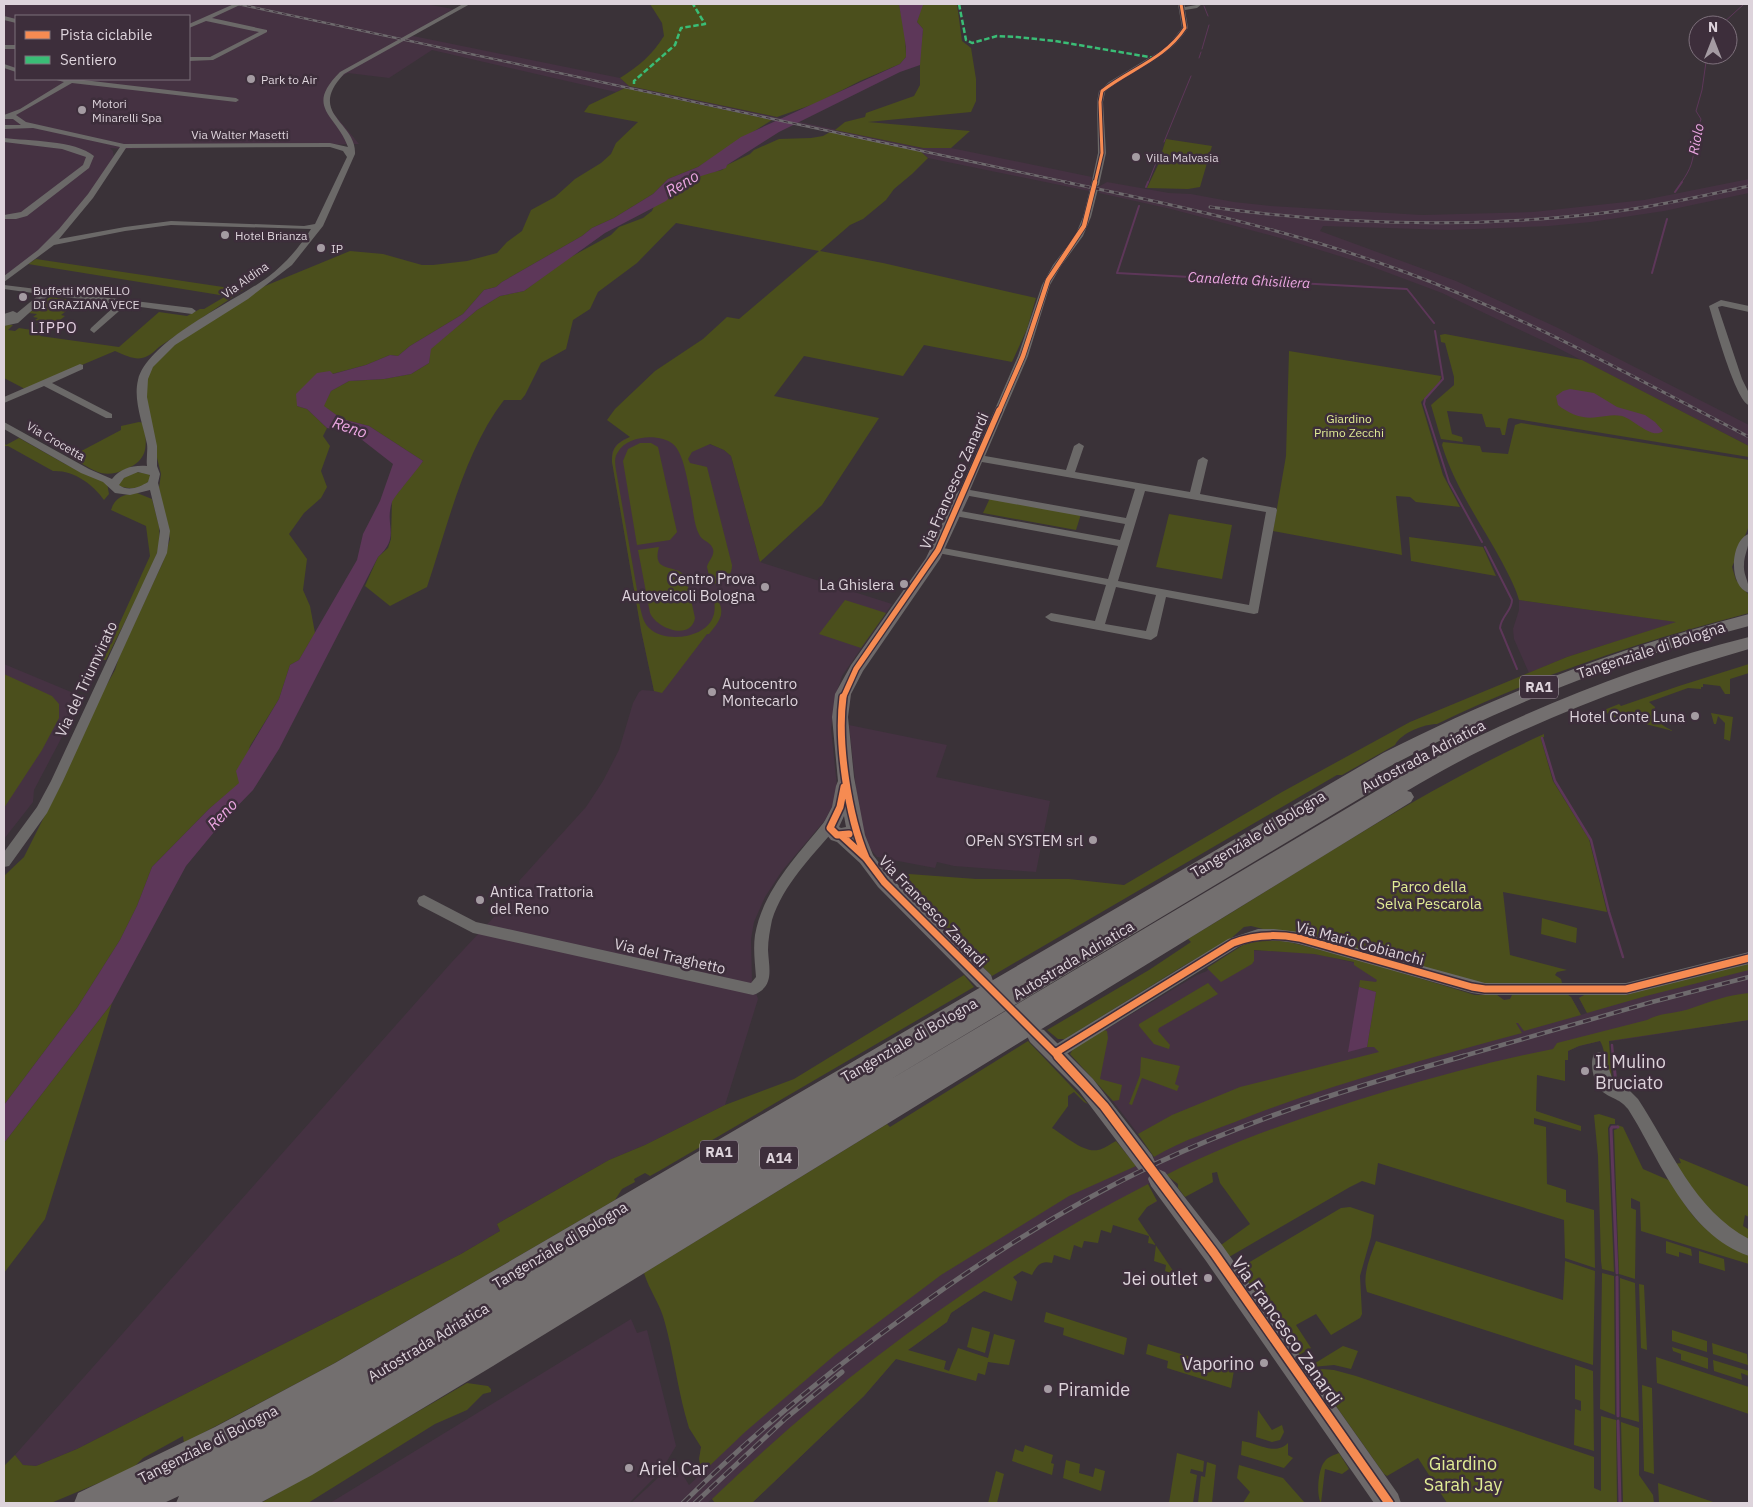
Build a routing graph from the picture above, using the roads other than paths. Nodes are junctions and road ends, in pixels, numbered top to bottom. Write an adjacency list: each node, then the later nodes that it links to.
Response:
1 (231, 4): 6 (street)
2 (239, 4): 6 (street)
3 (467, 4): 15 (street)
4 (1199, 4): 5 (street)
5 (1181, 6): 48 (street, Via Francesco Zanardi)
6 (213, 15): 7 (street)
7 (206, 19): 8 (street); 9 (street)
8 (190, 26)
9 (190, 59)
10 (72, 80): 11 (street); 12 (street)
11 (236, 100)
12 (22, 110): 13 (street); 14 (street)
13 (4, 117): 14 (street)
14 (18, 119): 16 (street); 17 (street)
15 (338, 126): 18 (street); 23 (street)
16 (5, 128): 17 (street)
17 (41, 128): 21 (street, Via Walter Masetti)
18 (340, 137): 20 (street); 22 (street)
19 (4, 140): 25 (street)
20 (324, 145): 21 (street, Via Walter Masetti); 22 (street, Via Walter Masetti)
21 (124, 146): 29 (street)
22 (337, 146): 23 (street)
23 (351, 157): 24 (street, Via Aldina)
24 (329, 204): 26 (street); 27 (street, Via Aldina)
25 (4, 217)
26 (305, 226): 27 (street); 28 (street); 29 (street)
27 (319, 226): 28 (street, Via Aldina)
28 (309, 239): 46 (street, Via Aldina)
29 (51, 243): 30 (street)
30 (4, 280)
31 (4, 287): 32 (street)
32 (48, 292): 33 (street); 37 (street)
33 (124, 302): 35 (street); 39 (street)
34 (1749, 309): 43 (street)
35 (192, 311)
36 (4, 317): 37 (street)
37 (18, 317): 38 (street)
38 (4, 323)
39 (94, 330)
40 (80, 367): 41 (street)
41 (45, 382): 42 (street); 44 (street)
42 (4, 400)
43 (1749, 402)
44 (109, 416)
45 (4, 425): 52 (street, Via Crocetta)
46 (150, 439): 50 (street, Via Aldina); 53 (street, Via Aldina)
47 (1079, 446): 51 (street)
48 (978, 458): 51 (street, Via Francesco Zanardi); 57 (street, Via Francesco Zanardi)
49 (1203, 460): 58 (street)
50 (130, 471): 52 (street, Via Crocetta); 53 (street, Via Crocetta); 54 (street, Via Aldina)
51 (1069, 475): 55 (street, Via Francesco Zanardi)
52 (96, 476): 54 (street, Via Crocetta)
53 (153, 477): 56 (street); 59 (street, Via del Triumvirato)
54 (114, 485): 56 (street, Via Crocetta)
55 (1140, 487): 58 (street, Via Francesco Zanardi); 61 (street)
56 (135, 491): 59 (street)
57 (964, 492): 60 (main road, Via Francesco Zanardi); 61 (street, Via Francesco Zanardi)
58 (1194, 497): 67 (street, Via Francesco Zanardi)
59 (158, 499): 75 (street, Via del Triumvirato)
60 (955, 513): 63 (street, Via Francesco Zanardi); 64 (main road, Via Francesco Zanardi)
61 (1130, 522): 63 (street)
62 (1749, 538): 66 (street)
63 (1124, 544): 65 (street)
64 (938, 550): 65 (street, Via Francesco Zanardi); 74 (main road, Via Francesco Zanardi)
65 (1112, 583): 67 (street, Via Francesco Zanardi); 70 (street)
66 (1749, 589)
67 (1162, 592): 70 (street)
68 (1051, 617): 70 (street)
69 (1749, 620): 83 (highway, Tangenziale di Bologna / RA1)
70 (1099, 626)
71 (1749, 630): 84 (highway, Autostrada Adriatica / A14)
72 (1749, 643): 85 (highway, Autostrada Adriatica / A14)
73 (1749, 654): 86 (highway, RA1)
74 (842, 827): 76 (street, Via del Traghetto); 78 (main road, Via Francesco Zanardi)
75 (4, 862)
76 (424, 900)
77 (1749, 958): 80 (street, Via Mario Cobianchi)
78 (984, 981)
79 (1037, 1036): 80 (main road, Via Francesco Zanardi)
80 (1055, 1053): 87 (main road, Via Francesco Zanardi)
81 (1599, 1059): 82 (street)
82 (1749, 1248)
83 (88, 1503)
84 (134, 1503)
85 (190, 1503)
86 (232, 1503)
87 (1389, 1503)

